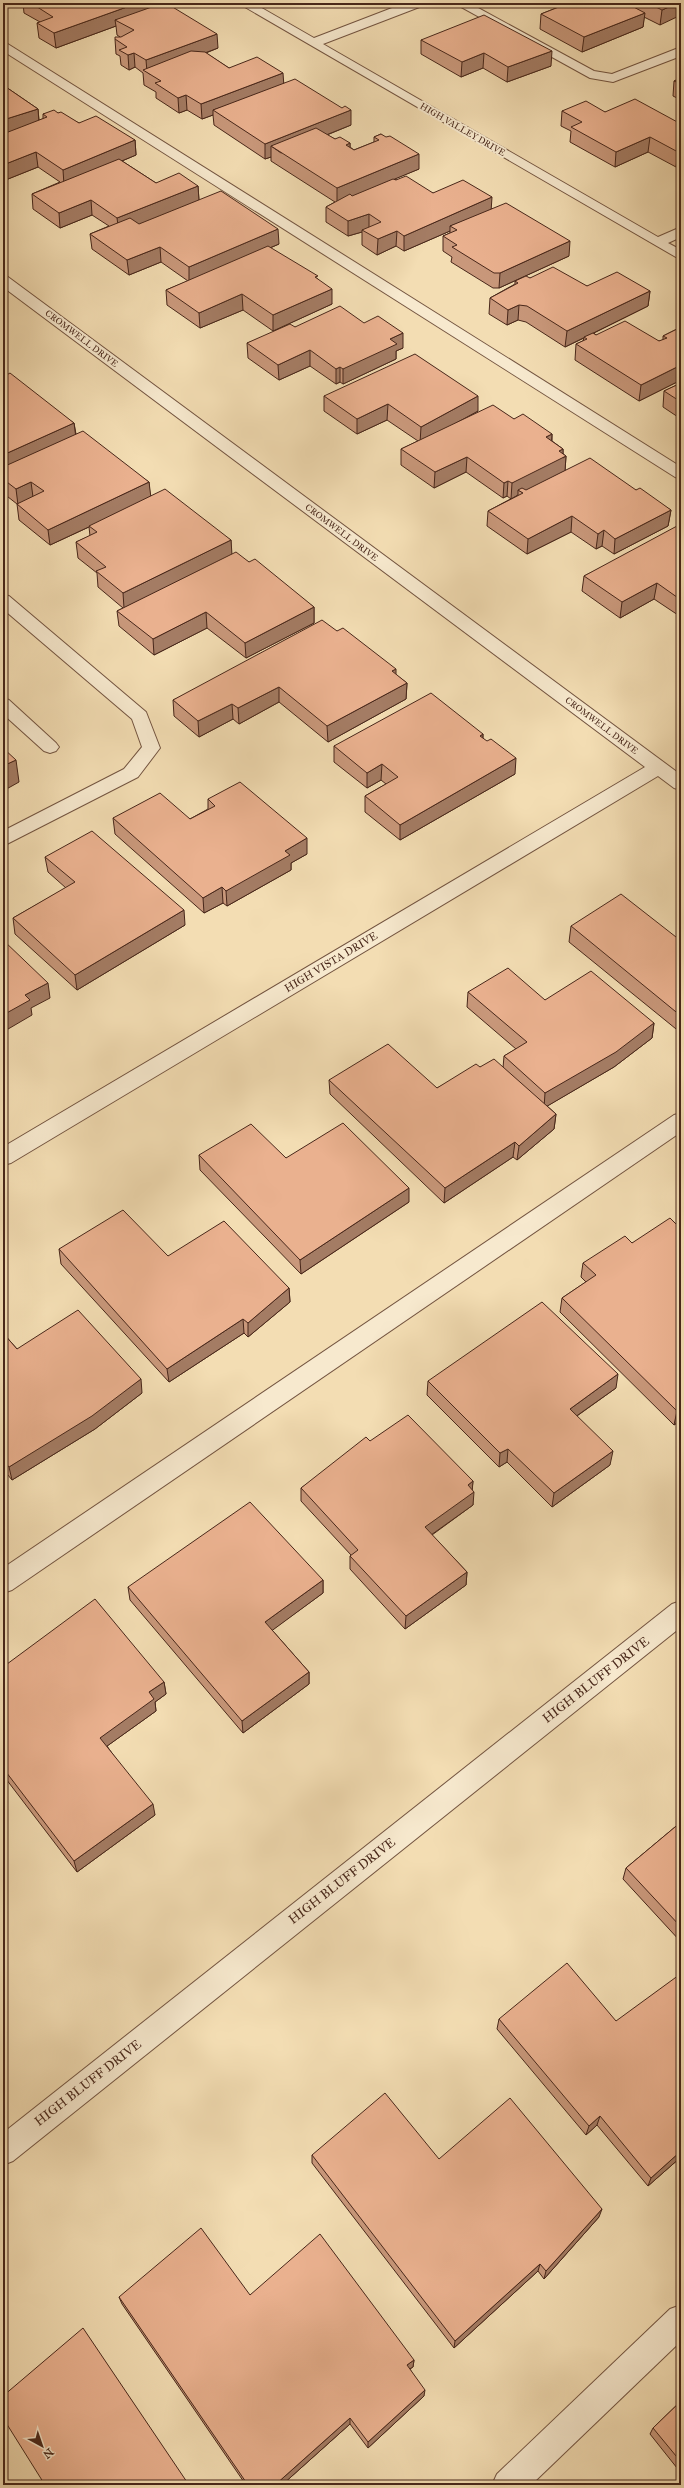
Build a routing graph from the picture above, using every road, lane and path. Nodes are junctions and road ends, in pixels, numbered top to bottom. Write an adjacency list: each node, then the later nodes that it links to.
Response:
1 (244, 3): 4 (street, HIGH VALLEY DRIVE)
2 (417, 3): 4 (street)
3 (460, 3): 6 (street)
4 (313, 43): 8 (street, HIGH VALLEY DRIVE)
5 (3, 45): 11 (street)
6 (681, 51)
7 (681, 231): 8 (street)
8 (658, 242): 9 (street, HIGH VALLEY DRIVE)
9 (681, 256)
10 (3, 280): 15 (street, CROMWELL DRIVE)
11 (681, 474)
12 (3, 600): 17 (street)
13 (3, 704): 14 (street)
14 (50, 747)
15 (658, 768): 16 (street, CROMWELL DRIVE); 19 (street, HIGH VISTA DRIVE)
16 (681, 784)
17 (3, 838)
18 (681, 1121): 20 (street)
19 (3, 1157)
20 (3, 1582)
21 (681, 1612): 22 (street, HIGH BLUFF DRIVE)
22 (3, 2151)
23 (681, 2320): 24 (street)
24 (508, 2485)

